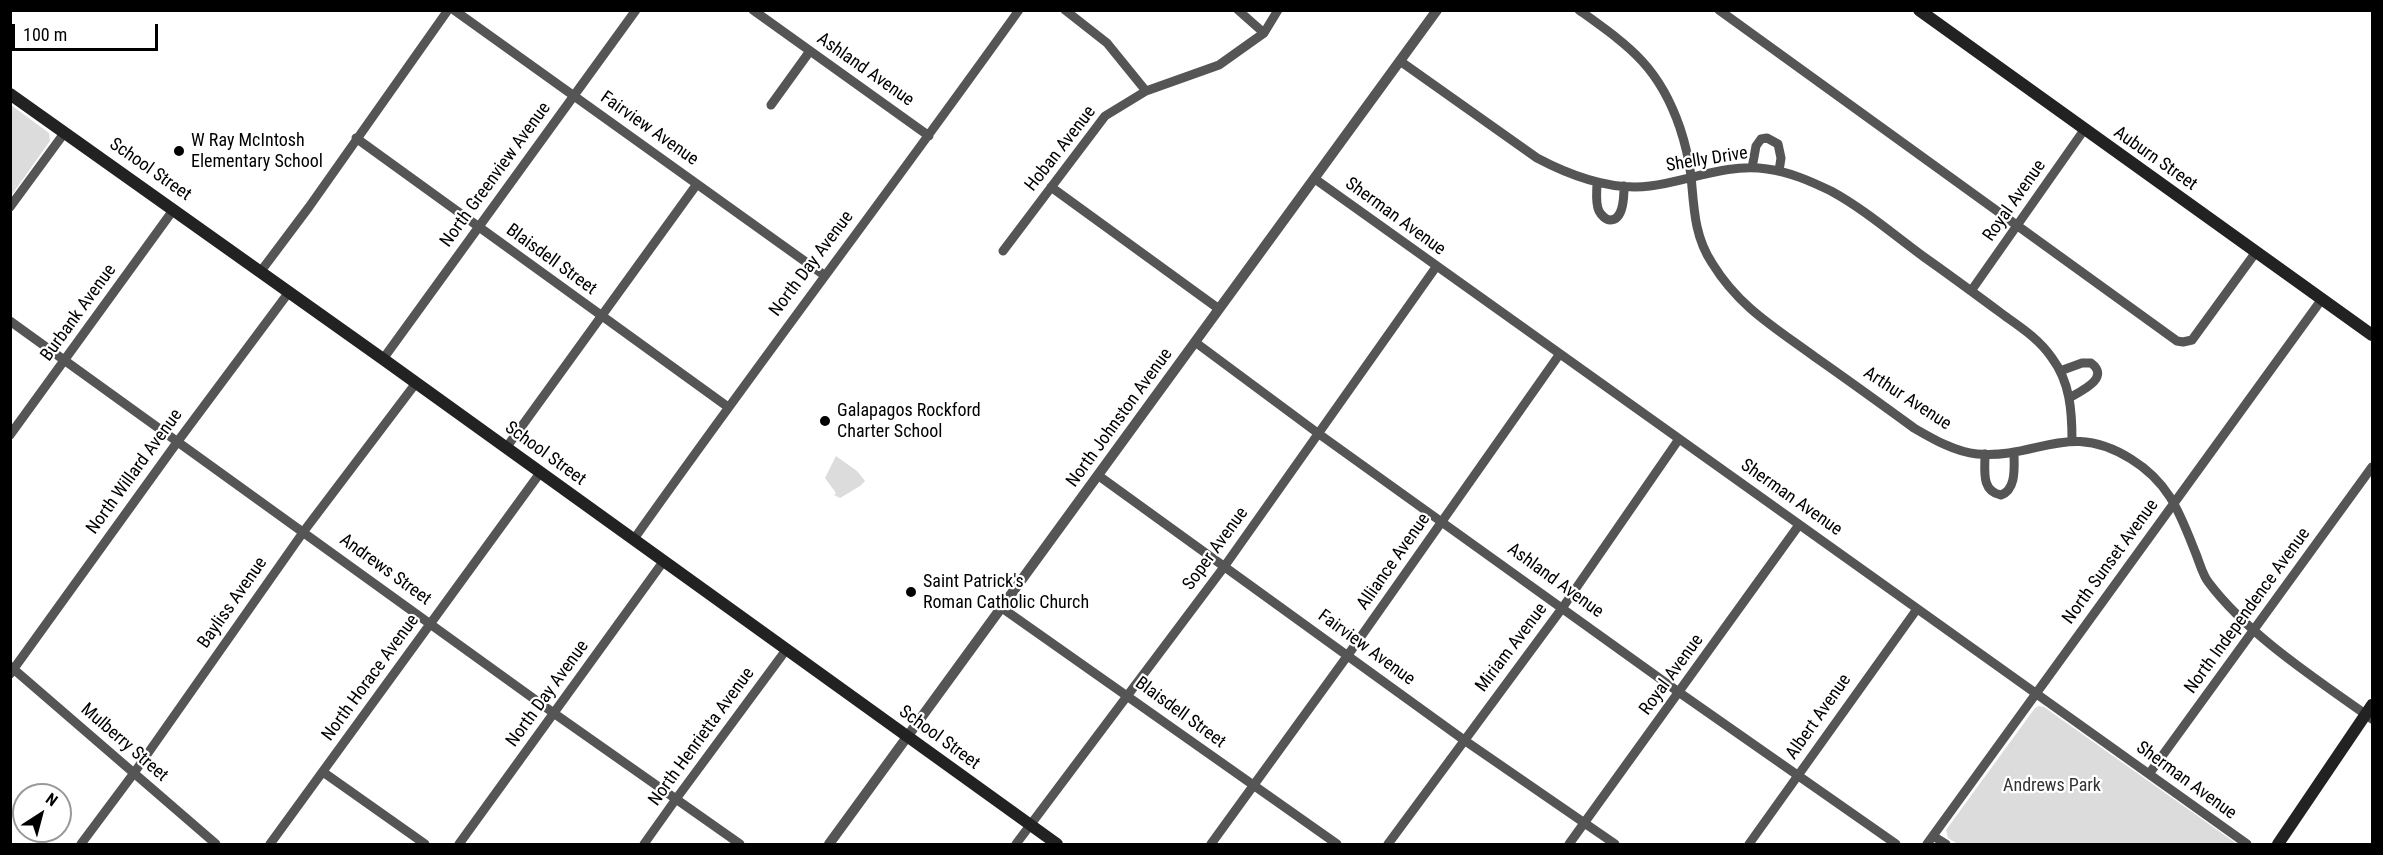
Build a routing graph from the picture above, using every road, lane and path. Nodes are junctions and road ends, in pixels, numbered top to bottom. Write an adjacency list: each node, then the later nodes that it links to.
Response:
1 (448, 10): 23 (street)
2 (454, 10): 18 (street, Fairview Avenue)
3 (636, 10): 18 (street, North Greenview Avenue)
4 (753, 10): 14 (street, Ashland Avenue)
5 (1019, 10): 22 (street, North Day Avenue)
6 (1065, 10): 16 (street)
7 (1238, 10): 13 (street)
8 (1278, 10): 13 (street, Hoban Avenue)
9 (1437, 10): 15 (street, North Johnston Avenue)
10 (1579, 10): 26 (street, Arthur Avenue)
11 (1719, 10): 34 (street)
12 (1918, 10): 20 (main road, Auburn Street)
13 (1264, 33): 16 (street, Hoban Avenue)
14 (810, 51): 19 (street); 22 (street, Ashland Avenue)
15 (1400, 61): 27 (street, North Johnston Avenue); 28 (street, Shelly Drive)
16 (1146, 91): 31 (street, Hoban Avenue)
17 (10, 94): 21 (main road, School Street)
18 (574, 96): 29 (street, Fairview Avenue); 35 (street, North Greenview Avenue)
19 (771, 105)
20 (2084, 130): 34 (street, Royal Avenue); 37 (main road, Auburn Street)
21 (65, 132): 32 (street); 33 (main road, School Street)
22 (929, 136): 40 (street, North Day Avenue)
23 (356, 138): 35 (street, Blaisdell Street); 39 (street)
24 (1752, 168): 25 (street, Shelly Drive); 25 (street); 26 (street, Shelly Drive)
25 (1779, 171): 41 (street, Shelly Drive)
26 (1691, 176): 30 (street, Shelly Drive); 63 (street, Arthur Avenue)
27 (1315, 180): 38 (street, Sherman Avenue); 44 (street, North Johnston Avenue)
28 (1597, 182): 30 (street, Shelly Drive); 30 (street)
29 (697, 184): 40 (street, Fairview Avenue); 45 (street)
30 (1624, 186)
31 (1052, 188): 36 (street, Hoban Avenue); 44 (street)
32 (10, 207)
33 (174, 209): 39 (main road, School Street); 51 (street, Burbank Avenue)
34 (2019, 226): 37 (street); 41 (street, Royal Avenue)
35 (478, 228): 45 (street, Blaisdell Street); 50 (street, North Greenview Avenue)
36 (1004, 251)
37 (2256, 252): 43 (main road, Auburn Street)
38 (1436, 267): 49 (street, Sherman Avenue); 56 (street, Soper Avenue)
39 (261, 271): 42 (main road, School Street)
40 (824, 274): 55 (street, North Day Avenue)
41 (1971, 291): 52 (street, Shelly Drive)
42 (289, 292): 50 (main road, School Street); 60 (street, North Willard Avenue)
43 (2322, 299): 47 (main road, Auburn Street); 67 (street, North Sunset Avenue)
44 (1219, 309): 48 (street, North Johnston Avenue)
45 (602, 316): 55 (street, Blaisdell Street); 61 (street)
46 (10, 321): 51 (street, Andrews Street)
47 (2373, 335)
48 (1195, 342): 56 (street, Ashland Avenue); 66 (street, North Johnston Avenue)
49 (1559, 355): 58 (street, Sherman Avenue); 68 (street, Alliance Avenue)
50 (383, 359): 53 (main road, School Street)
51 (64, 360): 57 (street, Burbank Avenue); 60 (street, Andrews Street)
52 (2060, 371): 54 (street, Shelly Drive); 54 (street)
53 (416, 383): 61 (main road, School Street); 70 (street, Bayliss Avenue)
54 (2069, 398): 59 (street, Shelly Drive)
55 (728, 407): 71 (street, North Day Avenue)
56 (1319, 434): 68 (street, Ashland Avenue); 73 (street, Soper Avenue)
57 (10, 435)
58 (1679, 439): 69 (street, Sherman Avenue); 74 (street, Miriam Avenue)
59 (2072, 440): 62 (street, Arthur Avenue); 67 (street, Arthur Avenue)
60 (178, 441): 70 (street, Andrews Street); 81 (street, North Willard Avenue)
61 (506, 448): 65 (main road, School Street)
62 (2014, 452): 63 (street, Arthur Avenue); 63 (street)
63 (1985, 454)
64 (2373, 467): 78 (street, North Independence Avenue)
65 (540, 473): 71 (main road, School Street); 77 (street, North Horace Avenue)
66 (1099, 476): 73 (street, Fairview Avenue); 75 (street, North Johnston Avenue)
67 (2175, 502): 78 (street, Arthur Avenue); 83 (street, North Sunset Avenue)
68 (1443, 521): 74 (street, Ashland Avenue); 80 (street, Alliance Avenue)
69 (1799, 525): 76 (street, Sherman Avenue); 82 (street, Royal Avenue)
70 (304, 531): 77 (street, Andrews Street); 90 (street, Bayliss Avenue)
71 (634, 539): 72 (main road, School Street)
72 (663, 562): 79 (main road, School Street); 86 (street, North Day Avenue)
73 (1224, 567): 80 (street, Fairview Avenue); 84 (street, Soper Avenue)
74 (1563, 607): 82 (street, Ashland Avenue); 88 (street, Miriam Avenue)
75 (1002, 608): 84 (street, Blaisdell Street); 87 (street, North Johnston Avenue)
76 (1917, 609): 83 (street, Sherman Avenue); 92 (street, Albert Avenue)
77 (431, 623): 86 (street, Andrews Street); 89 (street, North Horace Avenue)
78 (2253, 631): 85 (street, Arthur Avenue); 91 (street, North Independence Avenue)
79 (786, 650): 87 (main road, School Street); 94 (street, North Henrietta Avenue)
80 (1348, 655): 88 (street, Fairview Avenue); 93 (street, Alliance Avenue)
81 (12, 670): 90 (street, Mulberry Street)
82 (1680, 693): 92 (street, Ashland Avenue); 95 (street, Royal Avenue)
83 (2035, 695): 91 (street, Sherman Avenue); 97 (street, North Sunset Avenue)
84 (1129, 696): 93 (street, Blaisdell Street); 96 (street, Soper Avenue)
85 (2370, 713): 118 (main road)
86 (555, 714): 94 (street, Andrews Street); 102 (street, North Day Avenue)
87 (908, 737): 96 (main road, School Street); 105 (street, North Johnston Avenue)
88 (1464, 740): 95 (street, Fairview Avenue); 110 (street, Miriam Avenue)
89 (323, 772): 100 (street, North Horace Avenue); 101 (street)
90 (134, 773): 98 (street, Bayliss Avenue); 99 (street, Mulberry Street)
91 (2149, 774): 117 (street, Sherman Avenue)
92 (1799, 775): 113 (street, Albert Avenue); 114 (street, Ashland Avenue)
93 (1254, 786): 108 (street, Alliance Avenue); 109 (street, Blaisdell Street)
94 (675, 799): 103 (street, North Henrietta Avenue); 104 (street, Andrews Street)
95 (1585, 823): 111 (street, Royal Avenue); 112 (street, Fairview Avenue)
96 (1030, 826): 106 (street, Soper Avenue); 107 (main road, School Street)
97 (1933, 836): 115 (street, North Sunset Avenue); 116 (street)
98 (81, 844)
99 (216, 844)
100 (270, 844)
101 (425, 844)
102 (459, 844)
103 (644, 844)
104 (740, 844)
105 (829, 844)
106 (1016, 844)
107 (1057, 844)
108 (1210, 844)
109 (1337, 844)
110 (1388, 844)
111 (1569, 844)
112 (1615, 844)
113 (1749, 844)
114 (1896, 844)
115 (1927, 844)
116 (1946, 844)
117 (2247, 844)
118 (2277, 844)

